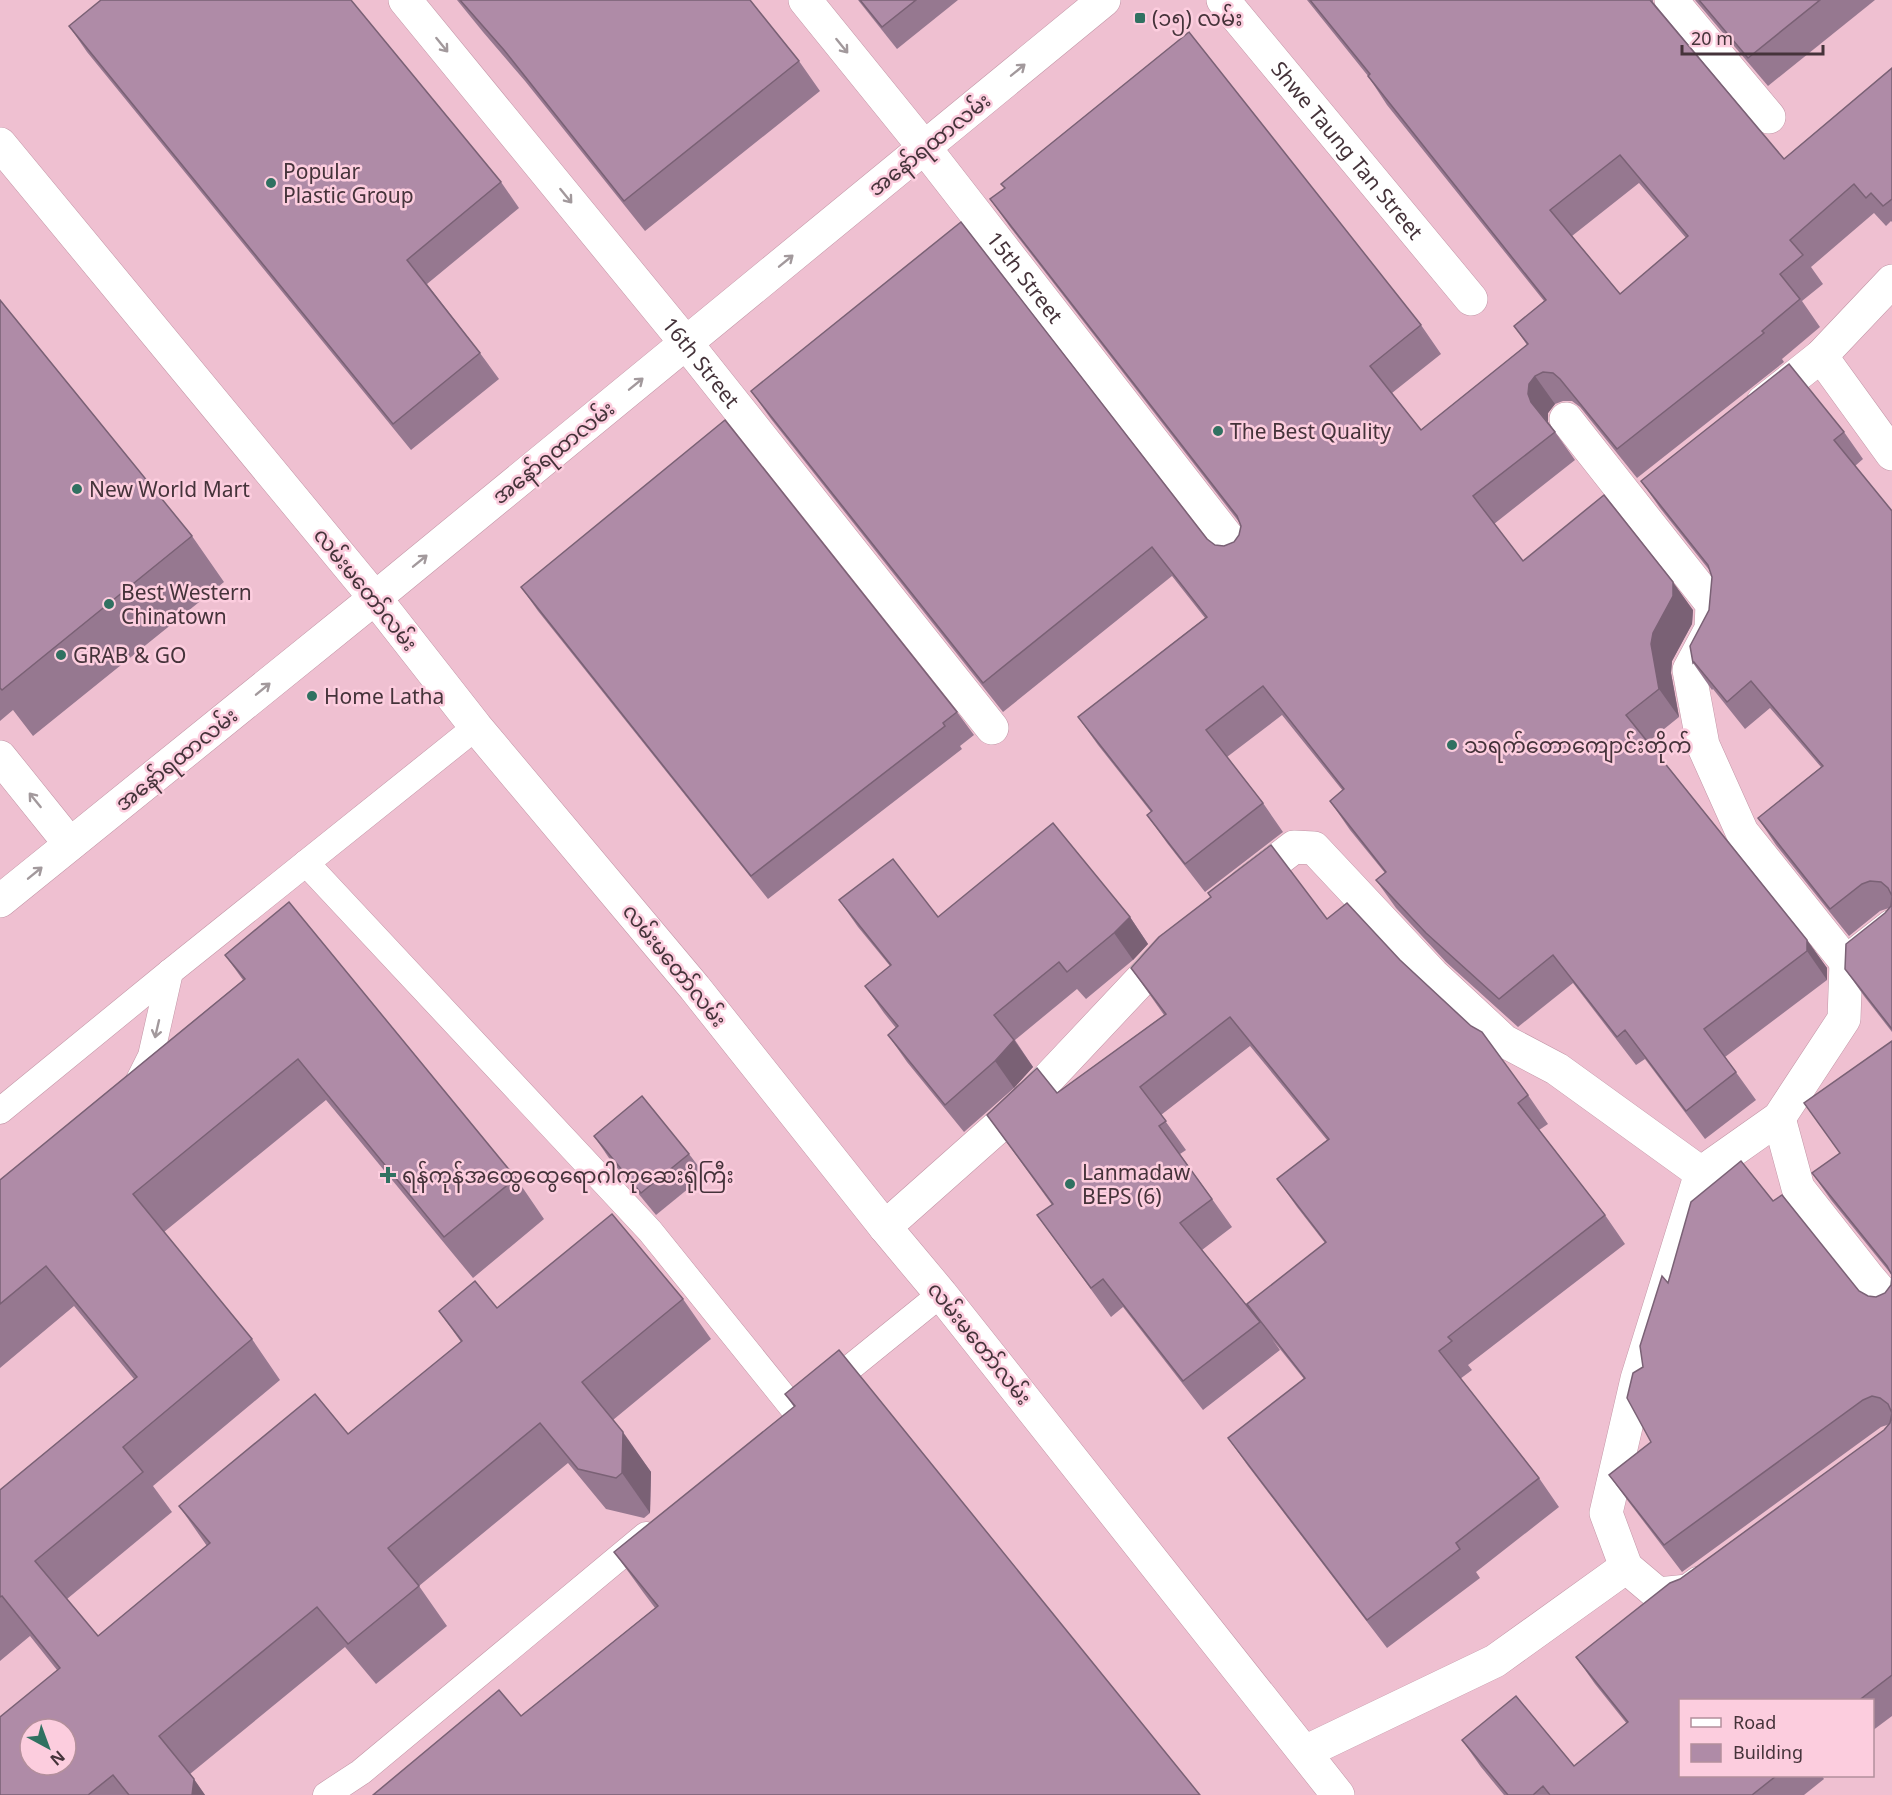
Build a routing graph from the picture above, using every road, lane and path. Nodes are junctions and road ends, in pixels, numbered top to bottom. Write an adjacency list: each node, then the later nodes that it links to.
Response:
1 (405, 0): 11 (street, 16th Street, one-way to 11)
2 (805, 0): 8 (street, 15th Street, one-way to 8)
3 (1104, 0): 8 (street, အနော်ရထာလမ်း, one-way to 3)
4 (1223, 0): 10 (street, Shwe Taung Tan Street)
5 (1671, 0): 6 (street)
6 (1768, 117)
7 (0, 144): 17 (street, လမ်းမတော်လမ်း)
8 (924, 147): 11 (street, အနော်ရထာလမ်း, one-way to 8); 16 (street, 15th Street)
9 (1892, 281): 12 (street)
10 (1471, 299)
11 (686, 343): 17 (street, အနော်ရထာလမ်း, one-way to 11); 19 (street, 16th Street)
12 (1821, 356): 14 (street); 15 (street)
13 (1566, 419): 27 (street)
14 (1737, 422)
15 (1892, 454)
16 (1242, 556)
17 (375, 598): 18 (street, လမ်းမတော်လမ်း); 21 (street, အနော်ရထာလမ်း, one-way to 17)
18 (476, 727): 22 (lane); 33 (street, လမ်းမတော်လမ်း)
19 (992, 728)
20 (0, 757): 21 (street, one-way to 20)
21 (70, 844): 23 (street, အနော်ရထာလမ်း, one-way to 21)
22 (306, 862): 28 (lane); 34 (lane)
23 (0, 901)
24 (1223, 903): 32 (street)
25 (1892, 926): 27 (street)
26 (1187, 930): 33 (street)
27 (1846, 962): 31 (street)
28 (170, 972): 29 (lane, one-way to 29); 30 (lane)
29 (124, 1109)
30 (0, 1111)
31 (1779, 1118): 32 (street); 35 (street)
32 (1701, 1173): 38 (street)
33 (885, 1227): 34 (street, လမ်းမတော်လမ်း)
34 (941, 1294): 39 (street, လမ်းမတော်လမ်း)
35 (1892, 1305)
36 (669, 1517): 40 (lane)
37 (1725, 1564): 38 (street)
38 (1626, 1567): 39 (street)
39 (1305, 1752): 41 (street, လမ်းမတော်လမ်း)
40 (326, 1795)
41 (1338, 1795)

